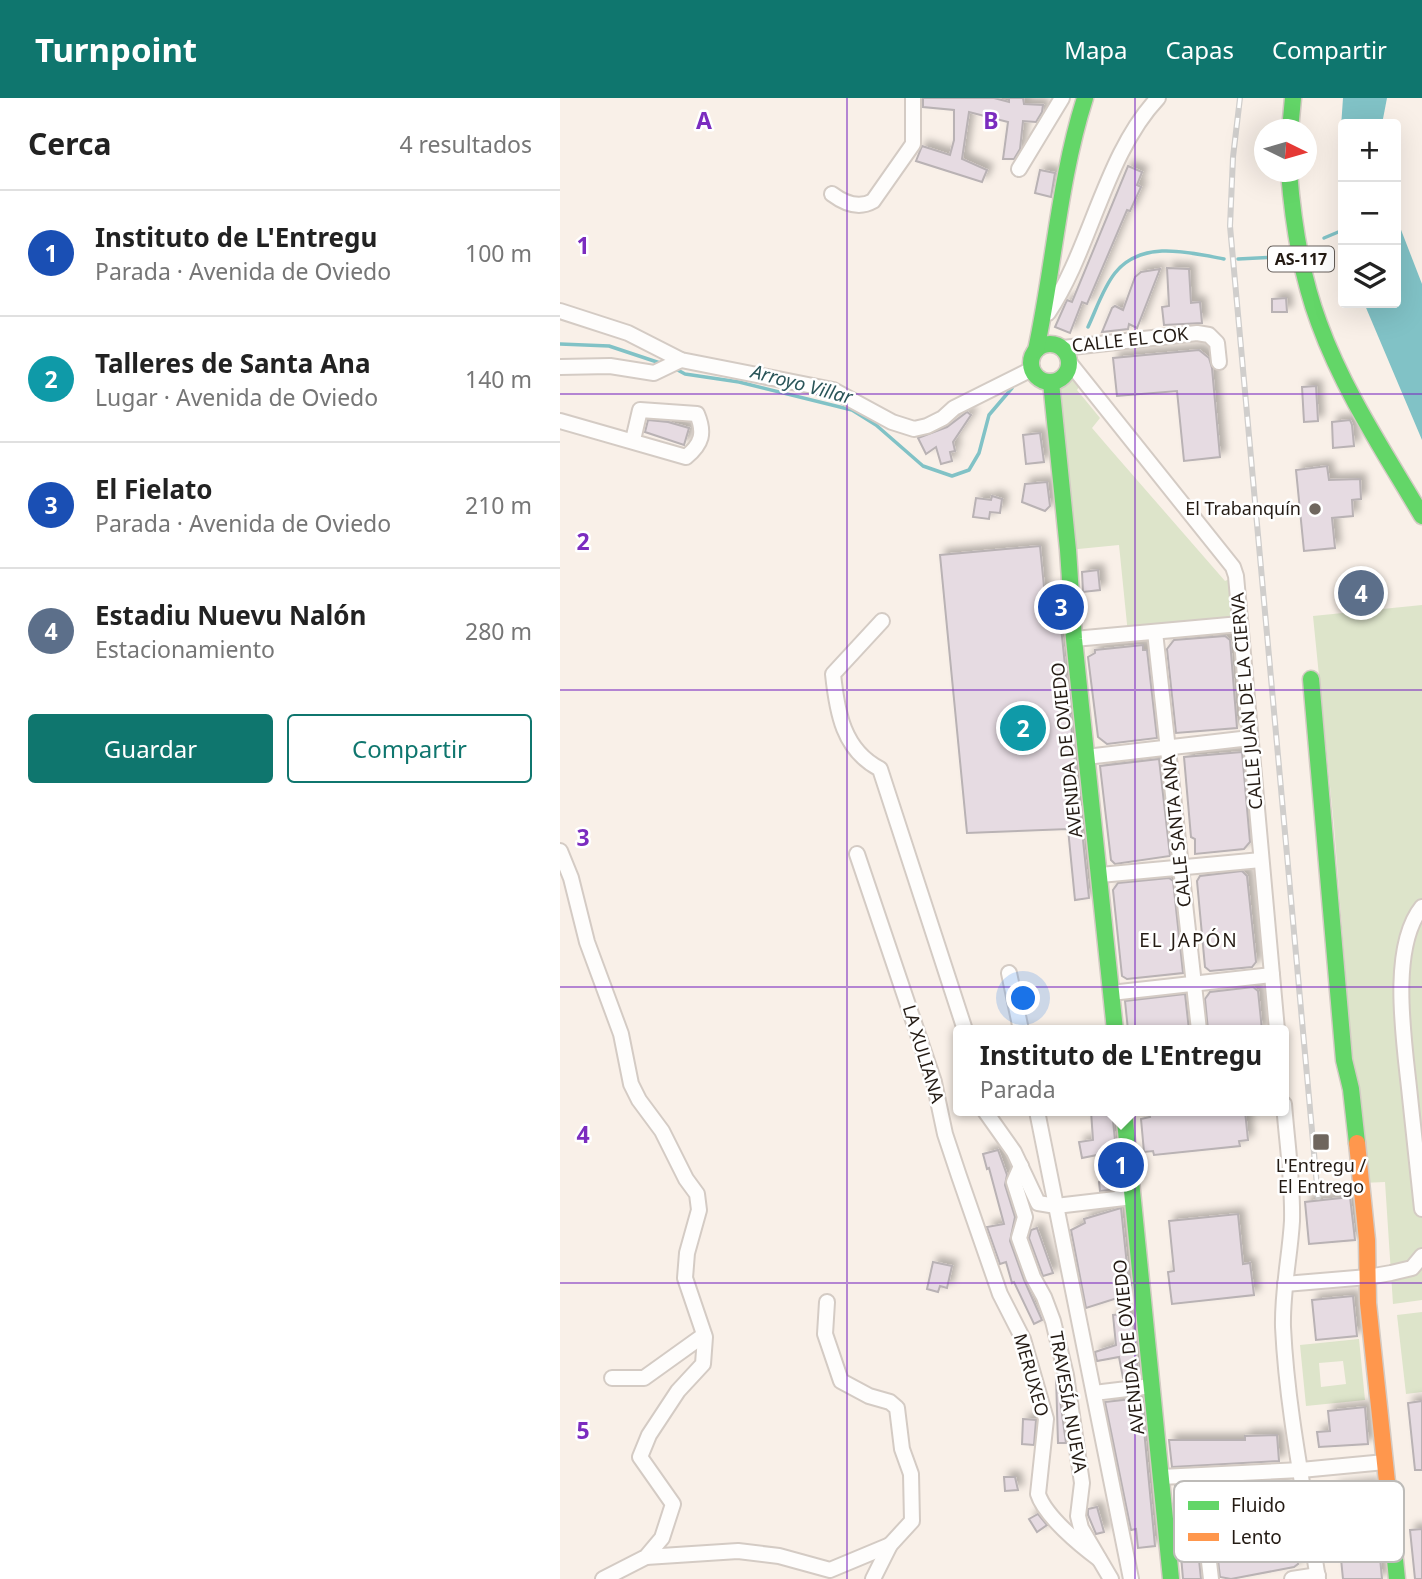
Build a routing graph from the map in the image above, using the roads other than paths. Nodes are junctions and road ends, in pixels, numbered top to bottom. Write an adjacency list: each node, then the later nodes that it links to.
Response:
1 (914, 98): 9 (street)
2 (1062, 98): 7 (street)
3 (1085, 98): 10 (street)
4 (1158, 98): 12 (street)
5 (1293, 98): 6 (street)
6 (1291, 119)
7 (1019, 169)
8 (1290, 182): 20 (street, AS-117)
9 (832, 194)
10 (1048, 294): 12 (street); 13 (street)
11 (560, 311): 14 (street)
12 (1048, 313): 13 (street)
13 (1055, 360): 15 (street, CALLE EL COK); 17 (street); 17 (street); 22 (street, CALLE JUAN DE LA CIERVA); 24 (street, AVENIDA DE OVIEDO)
14 (680, 361): 16 (street); 17 (street)
15 (1219, 362)
16 (560, 367)
17 (1032, 369)
18 (560, 421): 19 (street)
19 (633, 440): 19 (street)
20 (1422, 516)
21 (882, 621): 39 (street)
22 (1240, 624): 23 (street); 26 (street, CALLE JUAN DE LA CIERVA)
23 (1155, 632): 24 (street); 27 (street, CALLE SANTA ANA)
24 (1074, 639): 28 (street, AVENIDA DE OVIEDO)
25 (1311, 679): 53 (street)
26 (1250, 738): 27 (street); 31 (street, CALLE JUAN DE LA CIERVA)
27 (1167, 747): 28 (street); 32 (street, CALLE SANTA ANA)
28 (1086, 757): 33 (street, AVENIDA DE OVIEDO)
29 (560, 851): 57 (street)
30 (857, 854): 55 (street, LA XULIANA)
31 (1261, 860): 32 (street); 36 (street, CALLE JUAN DE LA CIERVA)
32 (1180, 867): 33 (street); 37 (street, CALLE SANTA ANA)
33 (1100, 875): 38 (street, AVENIDA DE OVIEDO)
34 (1422, 907): 51 (street)
35 (1009, 973): 40 (street)
36 (1272, 975): 37 (street); 43 (street, CALLE JUAN DE LA CIERVA)
37 (1194, 984): 38 (street); 42 (street, CALLE SANTA ANA)
38 (1111, 993): 41 (street, AVENIDA DE OVIEDO)
39 (963, 1025)
40 (1020, 1025)
41 (1114, 1025)
42 (1198, 1025)
43 (1277, 1025)
44 (988, 1116): 48 (street)
45 (1038, 1116): 50 (street)
46 (1125, 1116): 49 (street, AVENIDA DE OVIEDO)
47 (1285, 1116): 54 (street)
48 (1021, 1166): 50 (street); 70 (street, TRAVESÍA NUEVA)
49 (1133, 1197): 50 (street); 59 (street, AVENIDA DE OVIEDO)
50 (1056, 1206): 60 (street)
51 (1422, 1209)
52 (1422, 1256): 53 (street)
53 (1368, 1277): 54 (street); 61 (street)
54 (1284, 1292): 62 (street)
55 (1000, 1294): 70 (street, MERUXEO)
56 (827, 1302): 68 (street)
57 (704, 1335): 58 (street); 69 (street)
58 (612, 1378)
59 (1152, 1386): 60 (street); 63 (street, AVENIDA DE OVIEDO)
60 (1094, 1393): 75 (street)
61 (1385, 1462): 62 (street); 67 (street)
62 (1301, 1470): 65 (street); 66 (street)
63 (1161, 1477): 64 (street); 76 (street, AVENIDA DE OVIEDO)
64 (1174, 1481)
65 (1225, 1481)
66 (1303, 1481)
67 (1387, 1481)
68 (890, 1545): 69 (street); 73 (street)
69 (646, 1557): 72 (street)
70 (1100, 1559): 74 (street, TRAVESÍA NUEVA)
71 (1318, 1577): 77 (street)
72 (603, 1579)
73 (873, 1579)
74 (1111, 1579)
75 (1131, 1579)
76 (1171, 1579)
77 (1292, 1579)

